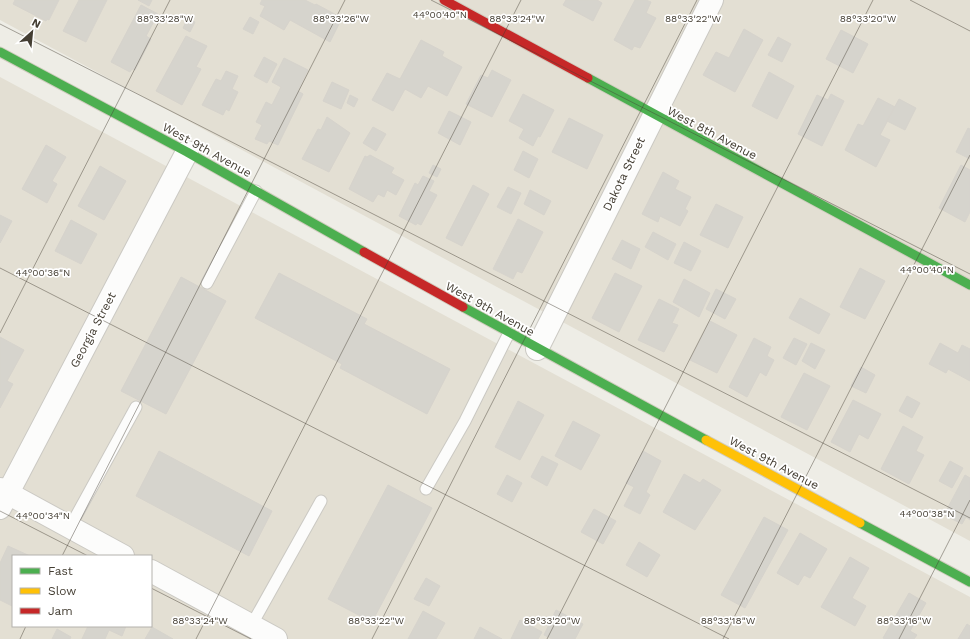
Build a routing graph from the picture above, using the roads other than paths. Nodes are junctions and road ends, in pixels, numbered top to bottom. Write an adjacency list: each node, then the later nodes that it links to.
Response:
1 (444, 0): 4 (main road, West 8th Avenue)
2 (712, 0): 4 (street, Dakota Street)
3 (0, 52): 5 (main road, West 9th Avenue)
4 (654, 115): 8 (main road, West 8th Avenue); 10 (street, Dakota Street)
5 (187, 152): 6 (main road, West 9th Avenue); 13 (street, Georgia Street)
6 (256, 191): 7 (lane); 9 (main road, West 9th Avenue)
7 (207, 283)
8 (970, 285)
9 (509, 333): 10 (main road, West 9th Avenue); 12 (lane)
10 (537, 349): 18 (main road, West 9th Avenue)
11 (136, 407): 15 (lane)
12 (426, 489)
13 (2, 497): 15 (street)
14 (320, 501): 19 (lane)
15 (70, 527): 16 (street)
16 (121, 555)
17 (152, 572): 19 (street)
18 (970, 582)
19 (251, 626): 20 (street)
20 (276, 639)

